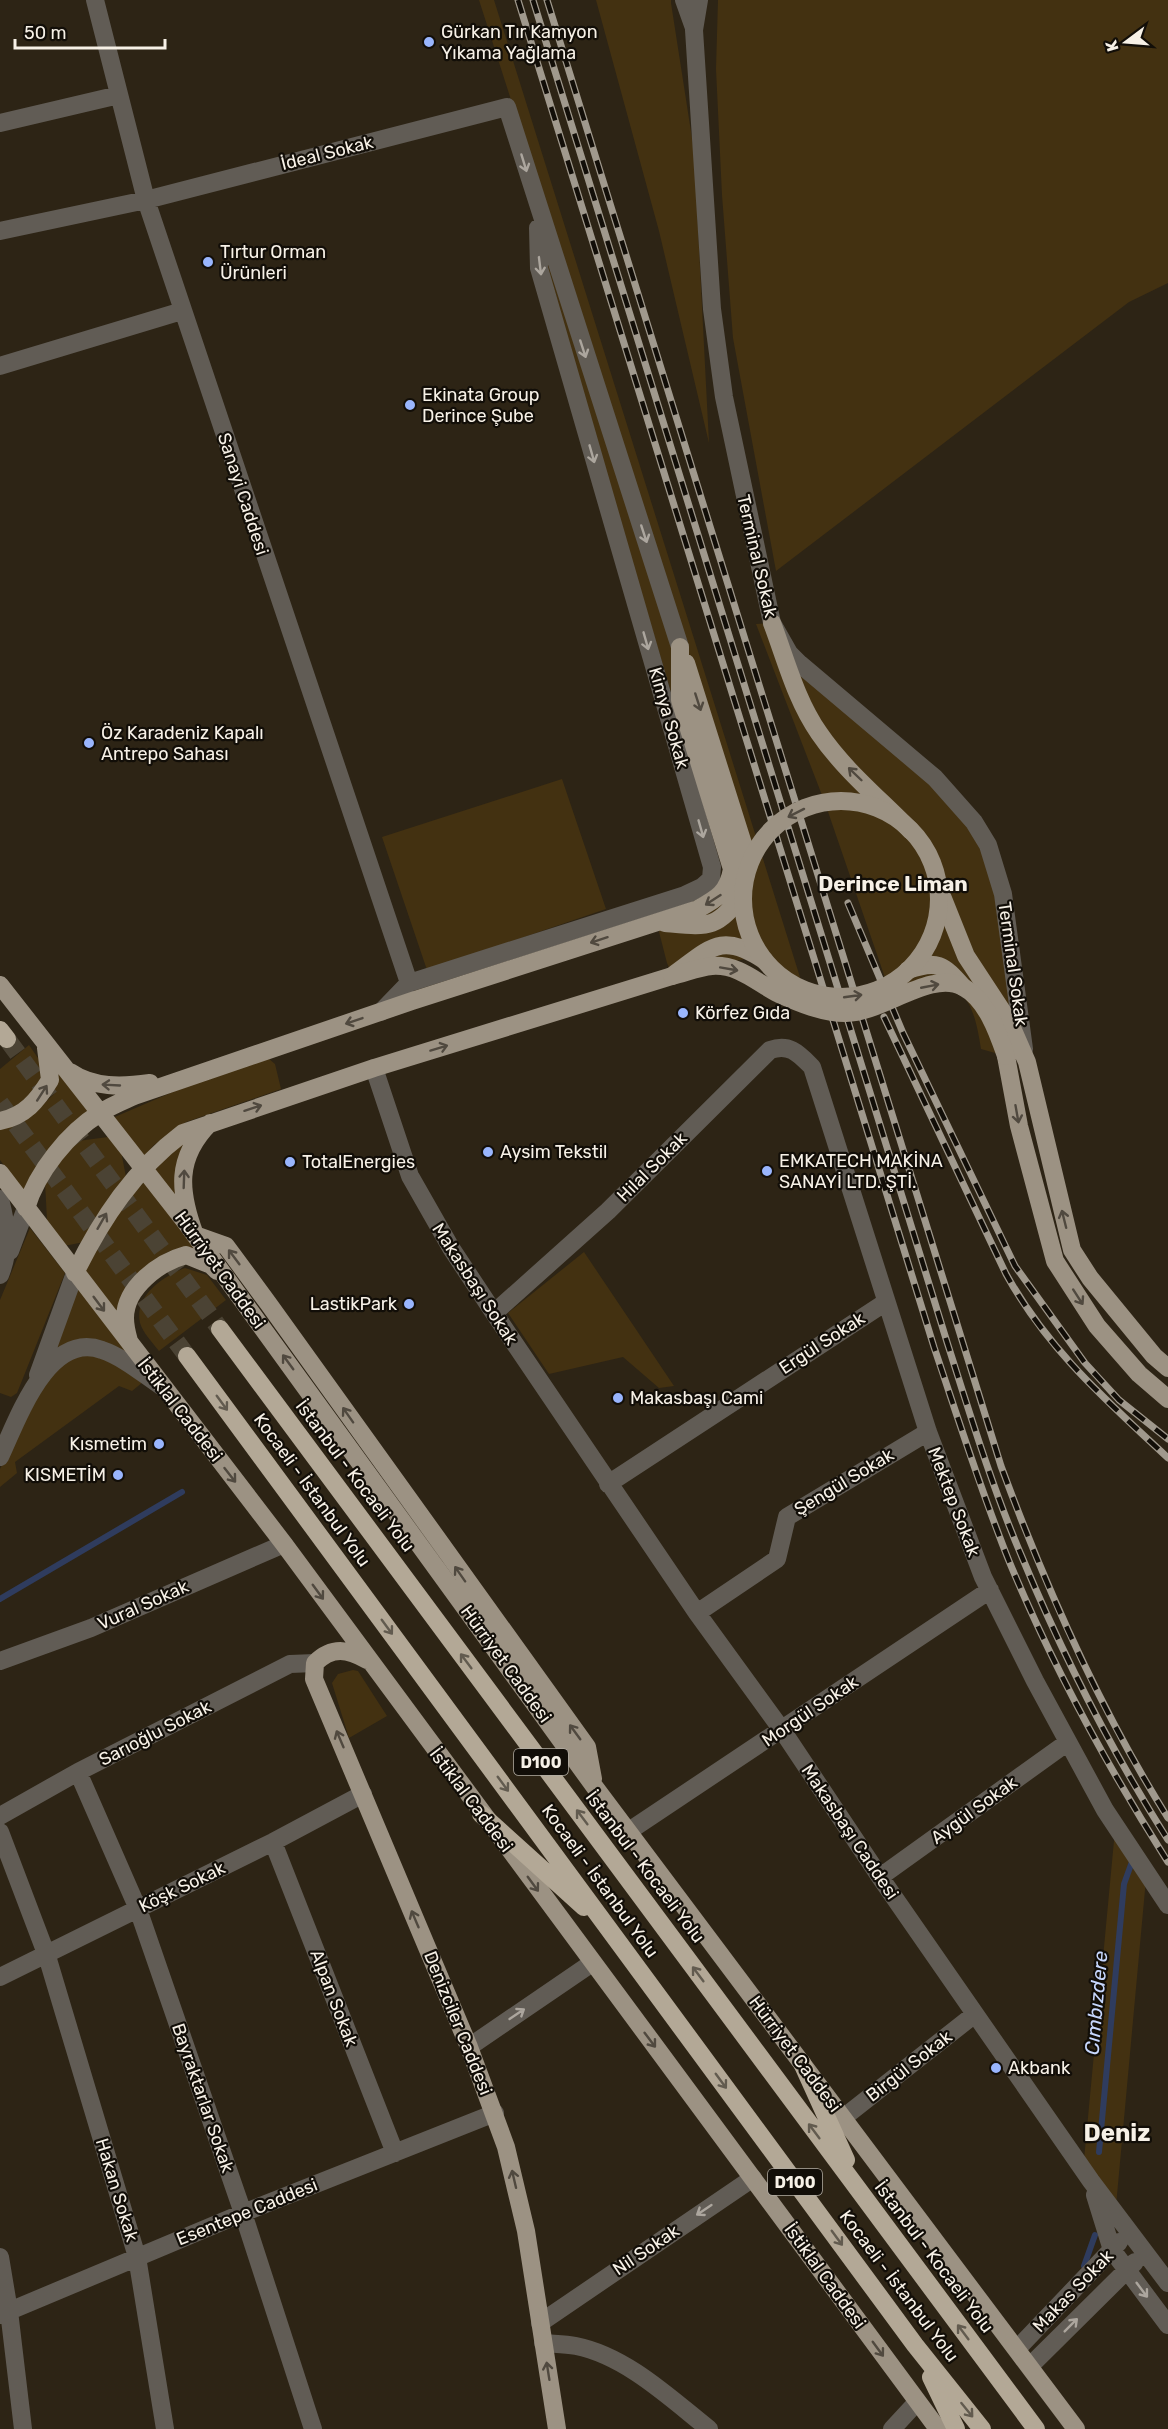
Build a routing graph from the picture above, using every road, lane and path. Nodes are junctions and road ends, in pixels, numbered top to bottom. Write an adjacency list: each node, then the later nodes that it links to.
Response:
1 (95, 0): 5 (street, Sanayi Caddesi)
2 (684, 0): 4 (street)
3 (699, 0): 4 (street)
4 (694, 30): 13 (street, Terminal Sokak)
5 (119, 95): 7 (street); 8 (street, Sanayi Caddesi)
6 (507, 107): 8 (street, İdeal Sokak); 9 (street, Kimya Sokak, one-way to 9)
7 (0, 123)
8 (146, 200): 10 (street, İdeal Sokak); 11 (street, Sanayi Caddesi)
9 (538, 208): 14 (street, Kimya Sokak, one-way to 14); 22 (street, Kimya Sokak, one-way to 22)
10 (0, 231)
11 (182, 311): 12 (street); 22 (street, Sanayi Caddesi)
12 (0, 366)
13 (772, 623): 15 (main road, one-way to 13, bridge); 27 (street, Terminal Sokak)
14 (680, 647): 16 (main road, one-way to 16); 18 (main road, one-way to 18)
15 (911, 831): 16 (main road, one-way to 16, bridge); 17 (main road, bridge)
16 (745, 884): 18 (main road); 19 (main road, bridge)
17 (938, 886): 20 (main road, bridge); 27 (main road)
18 (654, 922): 25 (main road, one-way to 25)
19 (764, 960): 20 (main road, one-way to 20, bridge); 21 (main road, bridge)
20 (908, 970): 24 (main road, bridge)
21 (672, 976): 24 (main road, one-way to 24, bridge); 30 (main road, one-way to 21)
22 (409, 983): 25 (street, Kimya Sokak)
23 (0, 985): 26 (main road, Hürriyet Caddesi)
24 (963, 987): 59 (main road, one-way to 59, bridge)
25 (381, 1012): 31 (main road, one-way to 31)
26 (45, 1044): 29 (main road, Hürriyet Caddesi); 33 (main road, one-way to 26)
27 (1027, 1062): 56 (main road, one-way to 27)
28 (812, 1067): 51 (street, Mektep Sokak); 52 (street, Hilal Sokak)
29 (64, 1068): 31 (main road, one-way to 29); 32 (main road, Hürriyet Caddesi)
30 (374, 1068): 34 (main road, one-way to 30); 52 (street, Makasbaşı Sokak)
31 (190, 1076): 32 (main road)
32 (99, 1113): 35 (main road, Hürriyet Caddesi); 36 (main road)
33 (0, 1120)
34 (210, 1123): 38 (main road); 44 (main road, one-way to 34)
35 (116, 1133): 36 (main road); 37 (main road, Hürriyet Caddesi)
36 (70, 1138): 40 (main road)
37 (129, 1150): 38 (main road, Hürriyet Caddesi); 41 (main road)
38 (144, 1168): 41 (main road); 44 (main road, Hürriyet Caddesi)
39 (0, 1173): 43 (main road, İstiklal Caddesi)
40 (40, 1180): 43 (main road); 45 (main road)
41 (125, 1189): 46 (main road, one-way to 41)
42 (0, 1199): 47 (street)
43 (26, 1208): 45 (main road, İstiklal Caddesi); 47 (street)
44 (195, 1235): 50 (main road, Hürriyet Caddesi); 72 (main road, one-way to 44)
45 (51, 1241): 46 (main road); 48 (main road, İstiklal Caddesi)
46 (88, 1246): 48 (main road)
47 (8, 1256): 49 (street)
48 (75, 1273): 54 (main road, İstiklal Caddesi, one-way to 54); 57 (street)
49 (0, 1275)
50 (237, 1291): 54 (main road); 72 (main road, Hürriyet Caddesi, one-way to 50)
51 (885, 1302): 60 (street, Mektep Sokak); 62 (street, Ergül Sokak)
52 (494, 1313): 62 (street, Makasbaşı Sokak)
53 (220, 1329): 94 (highway, İstanbul - Kocaeli Yolu / D100, one-way to 53)
54 (129, 1344): 58 (main road, İstiklal Caddesi)
55 (187, 1356): 82 (highway, Kocaeli - İstanbul Yolu / D100, one-way to 82)
56 (1168, 1368)
57 (34, 1385): 58 (street); 61 (street)
58 (162, 1387): 63 (main road, İstiklal Caddesi, one-way to 63)
59 (1168, 1399)
60 (928, 1432): 64 (street, Mektep Sokak); 65 (street, Şengül Sokak)
61 (0, 1457)
62 (608, 1484): 65 (street, Makasbaşı Caddesi)
63 (284, 1544): 66 (street, Vural Sokak); 67 (main road, İstiklal Caddesi, one-way to 67)
64 (990, 1590): 69 (street, Morgül Sokak); 70 (street, Mektep Sokak)
65 (697, 1613): 69 (street, Makasbaşı Caddesi)
66 (0, 1661)
67 (368, 1661): 68 (main road); 74 (main road, İstiklal Caddesi)
68 (315, 1663): 71 (street, Sarıoğlu Sokak); 73 (main road, Denizciler Caddesi, one-way to 68)
69 (782, 1730): 76 (street, Morgül Sokak); 79 (street, Makasbaşı Caddesi)
70 (1068, 1742): 79 (street, Aygül Sokak); 80 (street, Mektep Sokak)
71 (78, 1772): 75 (street, Sarıoğlu Sokak); 81 (street, Bayraktarlar Sokak)
72 (594, 1786): 76 (main road, Hürriyet Caddesi)
73 (363, 1794): 78 (street, Köşk Sokak); 87 (main road, Denizciler Caddesi, one-way to 73)
74 (481, 1814): 82 (highway); 84 (main road, İstiklal Caddesi, one-way to 84)
75 (0, 1816)
76 (629, 1831): 88 (main road, Hürriyet Caddesi)
77 (0, 1832): 83 (street)
78 (273, 1842): 81 (street, Köşk Sokak); 91 (street, Alpan Sokak)
79 (880, 1877): 86 (street, Makasbaşı Caddesi)
80 (1168, 1905)
81 (138, 1909): 83 (street, Köşk Sokak); 95 (street, Bayraktarlar Sokak)
82 (612, 1932): 107 (highway, Kocaeli - İstanbul Yolu / D100, one-way to 107)
83 (47, 1956): 85 (street, Köşk Sokak); 100 (street, Hakan Sokak)
84 (592, 1963): 87 (street, one-way to 84); 92 (main road, İstiklal Caddesi, one-way to 92)
85 (0, 1977)
86 (975, 2014): 90 (street, Birgül Sokak); 93 (street, Makasbaşı Caddesi)
87 (469, 2047): 89 (main road, Denizciler Caddesi)
88 (801, 2063): 90 (main road, Hürriyet Caddesi); 94 (highway)
89 (495, 2113): 91 (street, Esentepe Caddesi); 104 (main road, Denizciler Caddesi, one-way to 89)
90 (843, 2118): 108 (main road, Hürriyet Caddesi)
91 (395, 2153): 95 (street, Esentepe Caddesi)
92 (753, 2178): 104 (street, Nil Sokak, one-way to 104); 110 (main road, İstiklal Caddesi, one-way to 110)
93 (1091, 2181): 96 (street, Makasbaşı Caddesi); 97 (street, Makasbaşı Caddesi)
94 (861, 2195): 120 (highway, İstanbul - Kocaeli Yolu / D100, one-way to 94)
95 (243, 2213): 100 (street, Esentepe Caddesi); 113 (street, Bayraktarlar Sokak)
96 (1128, 2232): 97 (street, Makas Sokak); 98 (street, Makasbaşı Caddesi)
97 (1112, 2250): 101 (street, Makasbaşı Caddesi); 108 (street, Makas Sokak)
98 (1145, 2253): 101 (street, Makas Sokak); 102 (street, Makasbaşı Caddesi)
99 (0, 2257): 103 (street)
100 (137, 2257): 103 (street, Esentepe Caddesi); 112 (street, Hakan Sokak)
101 (1127, 2270): 105 (street, Makasbaşı Caddesi, one-way to 105); 109 (street, Makas Sokak, one-way to 101)
102 (1168, 2283)
103 (5, 2313): 111 (street)
104 (540, 2323): 106 (main road, Denizciler Caddesi)
105 (1168, 2325)
106 (543, 2343): 114 (main road, Denizciler Caddesi, one-way to 106); 115 (street)
107 (915, 2345): 118 (highway); 119 (highway, Kocaeli - İstanbul Yolu / D100, one-way to 119)
108 (1017, 2349): 109 (main road, Hürriyet Caddesi)
109 (1030, 2366): 121 (main road, Hürriyet Caddesi)
110 (918, 2402): 116 (street); 117 (main road, İstiklal Caddesi)
111 (23, 2429)
112 (165, 2429)
113 (313, 2429)
114 (557, 2429)
115 (709, 2429)
116 (892, 2429)
117 (938, 2429)
118 (956, 2429)
119 (982, 2429)
120 (1036, 2429)
121 (1076, 2429)

